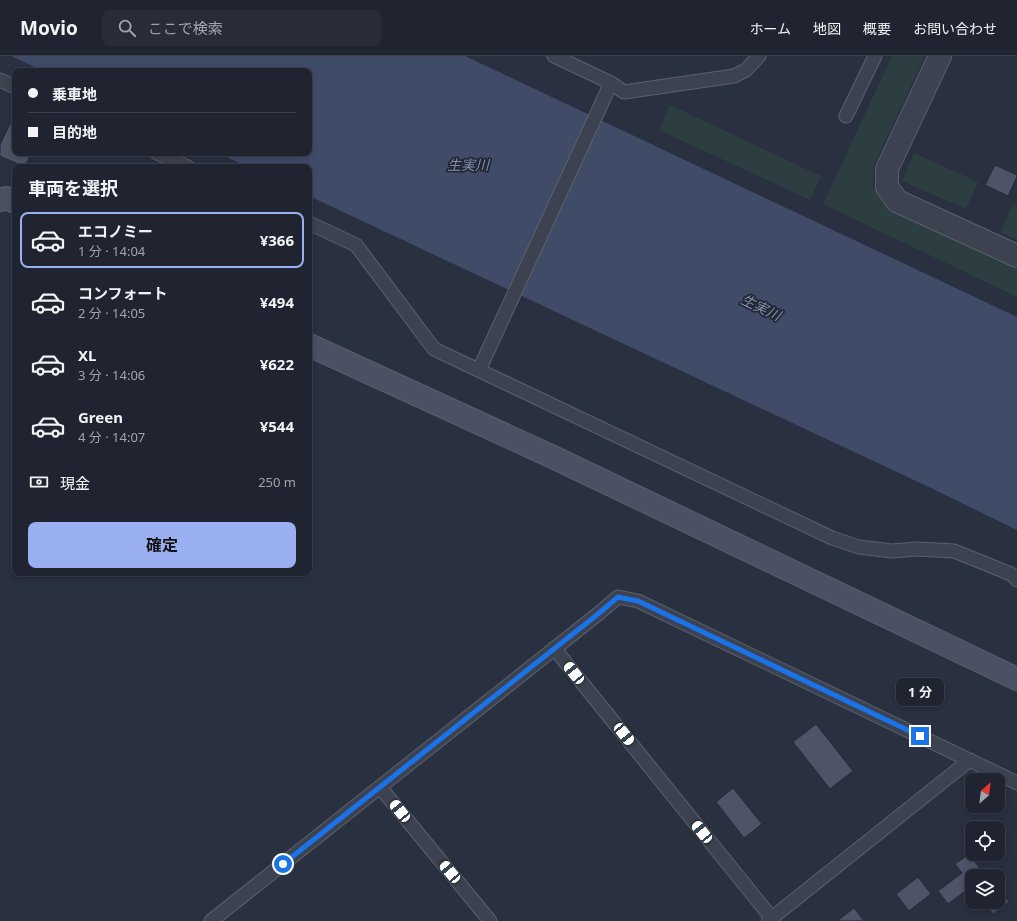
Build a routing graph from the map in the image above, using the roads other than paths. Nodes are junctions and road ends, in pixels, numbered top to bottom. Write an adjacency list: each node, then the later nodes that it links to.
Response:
1 (554, 56): 6 (lane)
2 (759, 56): 6 (lane)
3 (875, 56): 8 (lane)
4 (940, 56): 14 (street)
5 (0, 80): 7 (lane)
6 (611, 83): 16 (lane)
7 (12, 86)
8 (846, 116)
9 (164, 156): 10 (lane)
10 (181, 164)
11 (0, 200): 12 (street)
12 (12, 201)
13 (312, 224): 16 (lane)
14 (1017, 256)
15 (312, 346): 19 (street)
16 (479, 370): 17 (lane)
17 (1017, 580)
18 (554, 648): 20 (lane); 22 (lane); 23 (lane)
19 (1016, 675)
20 (970, 760): 21 (lane); 23 (lane)
21 (1017, 783)
22 (380, 787): 24 (lane); 25 (lane)
23 (771, 920)
24 (211, 921)
25 (490, 921)

